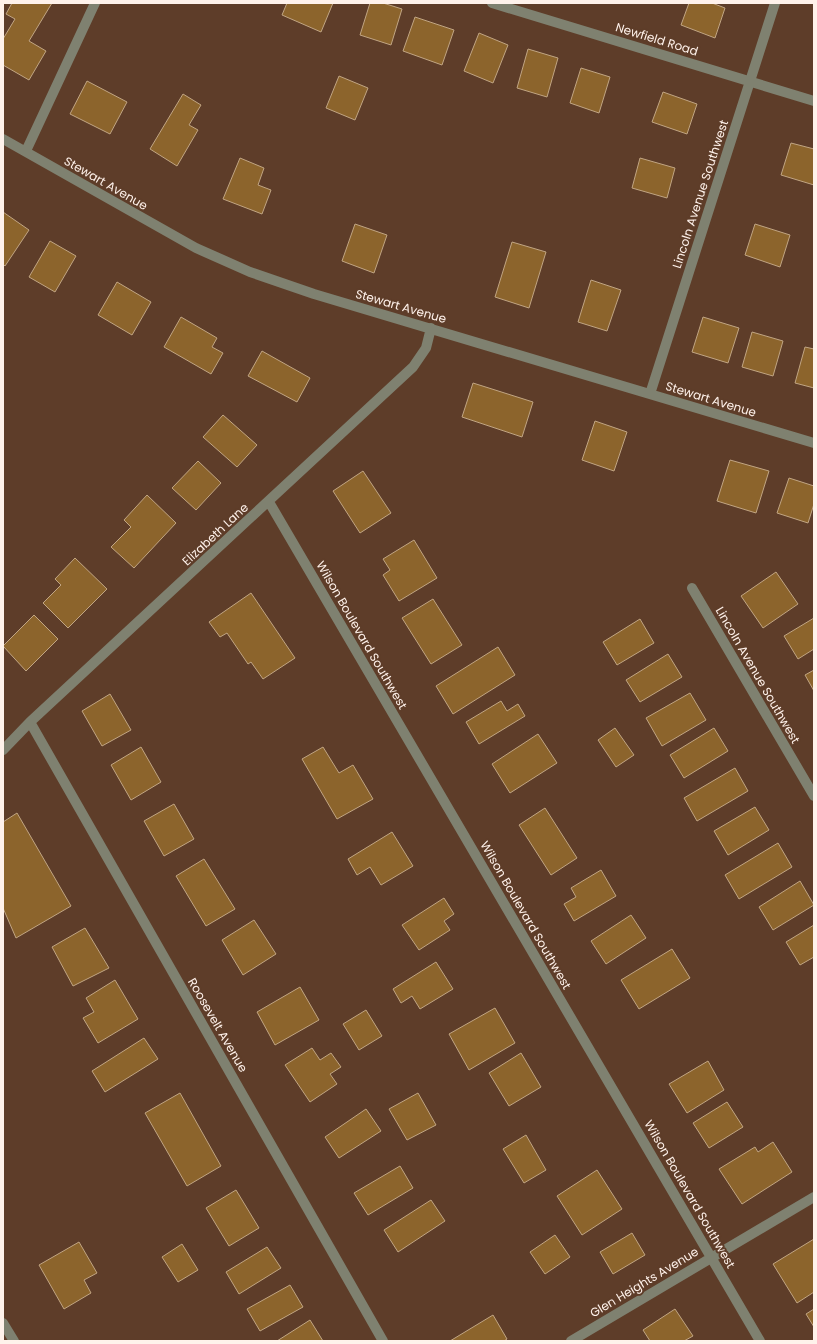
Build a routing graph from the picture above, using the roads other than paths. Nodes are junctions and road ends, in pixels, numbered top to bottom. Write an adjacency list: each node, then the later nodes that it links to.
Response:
1 (95, 3): 7 (street)
2 (492, 3): 4 (street, Newfield Road)
3 (775, 3): 4 (street, Lincoln Avenue Southwest)
4 (750, 81): 5 (street, Newfield Road); 9 (street, Lincoln Avenue Southwest)
5 (814, 101)
6 (3, 139): 7 (street, Stewart Avenue)
7 (26, 151): 8 (street, Stewart Avenue)
8 (431, 328): 9 (street, Stewart Avenue); 11 (street, Elizabeth Lane)
9 (650, 394): 10 (street, Stewart Avenue)
10 (814, 443)
11 (269, 502): 13 (street, Elizabeth Lane); 17 (street, Wilson Boulevard Southwest)
12 (692, 588): 15 (street, Lincoln Avenue Southwest)
13 (30, 722): 14 (street, Elizabeth Lane); 20 (street, Roosevelt Avenue)
14 (3, 750)
15 (814, 796)
16 (814, 1197): 17 (street, Glen Heights Avenue)
17 (712, 1257): 21 (street, Glen Heights Avenue); 22 (street, Wilson Boulevard Southwest)
18 (3, 1323): 19 (street)
19 (14, 1341)
20 (383, 1341)
21 (571, 1341)
22 (760, 1341)

